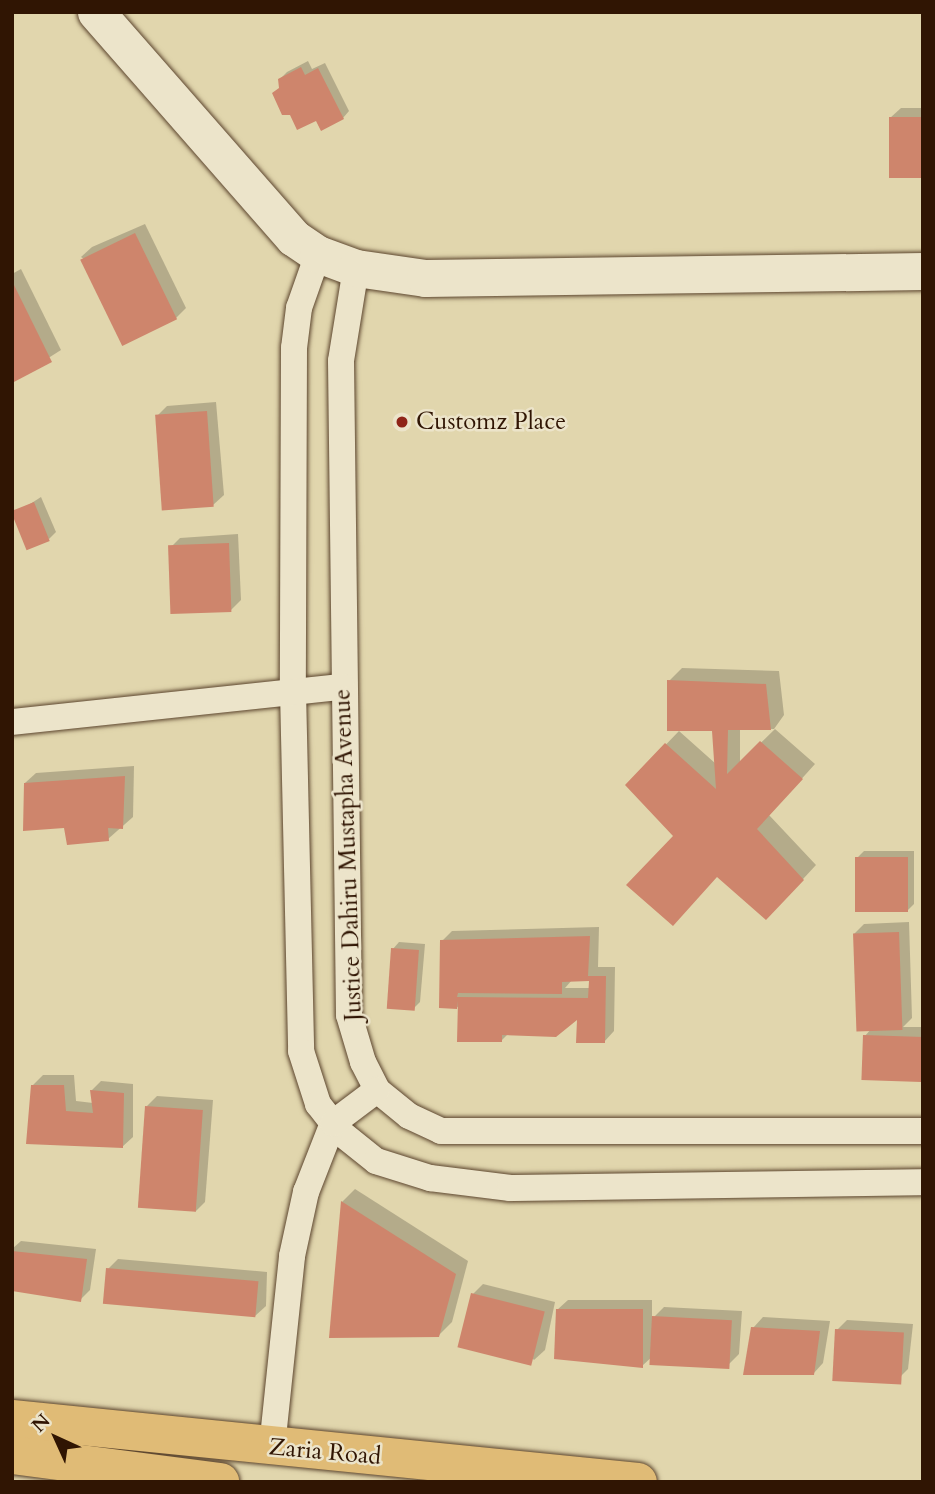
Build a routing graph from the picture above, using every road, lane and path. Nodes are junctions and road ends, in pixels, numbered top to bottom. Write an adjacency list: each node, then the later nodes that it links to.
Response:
1 (96, 12): 2 (street)
2 (318, 254): 3 (street); 6 (street)
3 (356, 268): 4 (street); 5 (street, Justice Dahiru Mustapha Avenue)
4 (923, 271)
5 (342, 687): 6 (street); 8 (street, Justice Dahiru Mustapha Avenue)
6 (293, 691): 7 (street); 9 (street)
7 (12, 722)
8 (377, 1090): 9 (street); 10 (street, Justice Dahiru Mustapha Avenue)
9 (333, 1123): 11 (street); 13 (street)
10 (923, 1130)
11 (923, 1182)
12 (12, 1419): 13 (highway, Zaria Road)
13 (272, 1447): 16 (highway, Zaria Road)
14 (12, 1455): 15 (highway)
15 (220, 1482)
16 (638, 1482)

